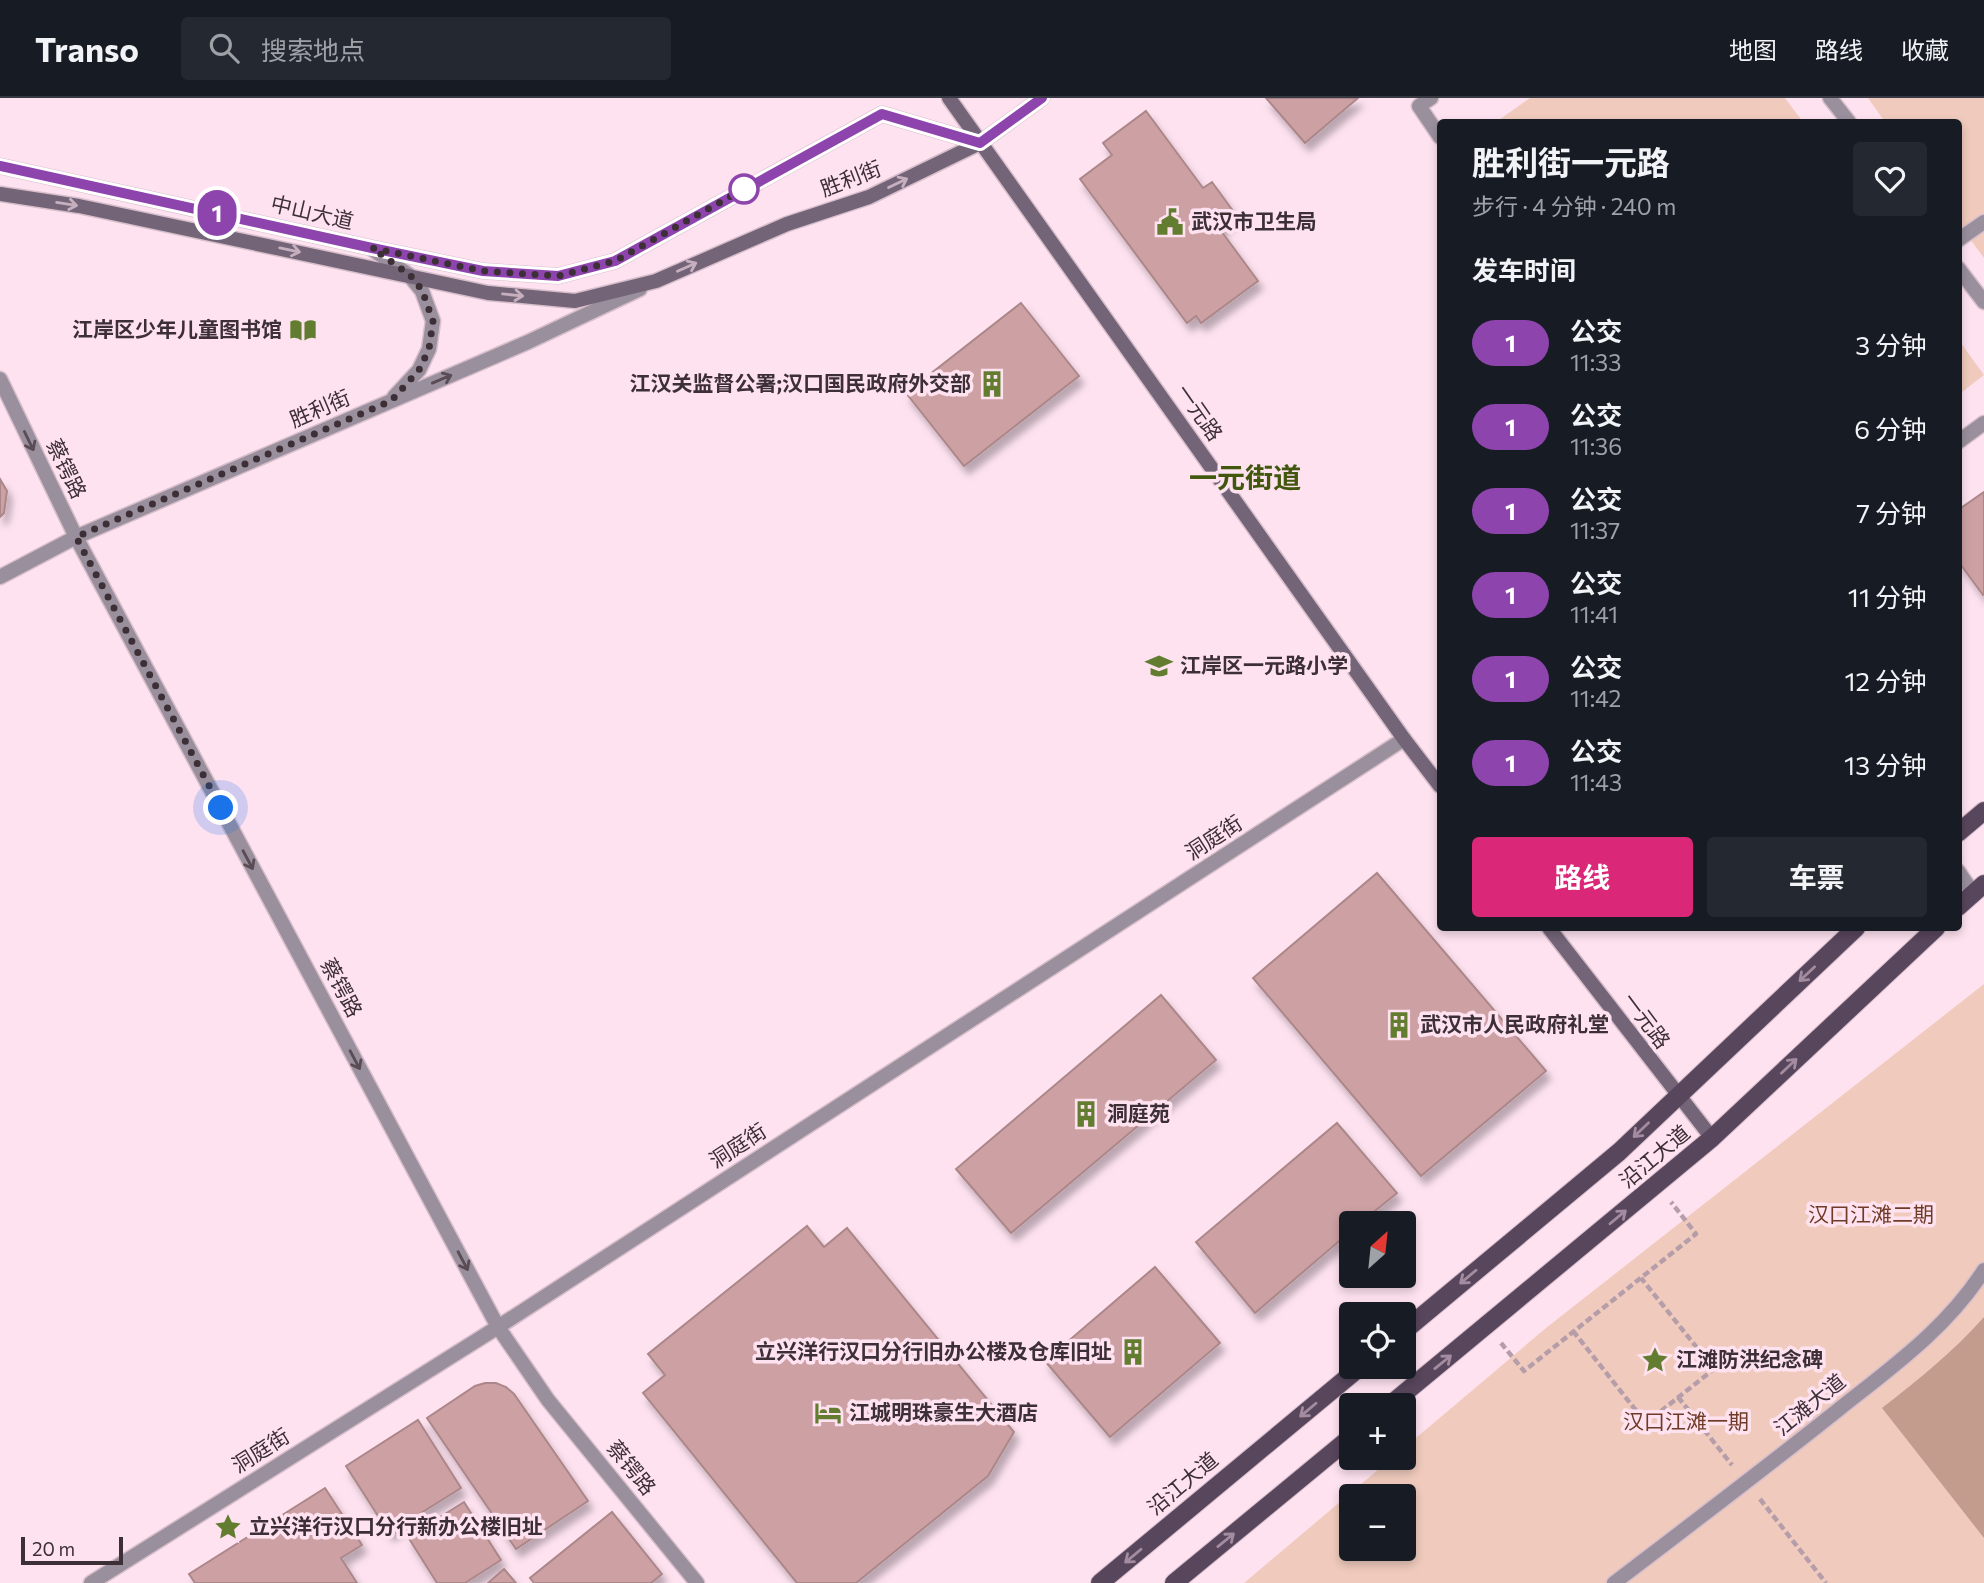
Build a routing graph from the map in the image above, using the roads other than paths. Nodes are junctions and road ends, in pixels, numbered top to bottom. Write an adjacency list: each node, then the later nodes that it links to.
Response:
1 (949, 98): 7 (main road, 一元路)
2 (1042, 98): 7 (main road, 胜利街)
3 (1432, 98): 6 (street)
4 (1830, 98): 5 (street)
5 (1847, 119)
6 (1437, 133)
7 (980, 143): 13 (main road, 胜利街); 16 (main road, 胜利街, one-way to 7); 25 (main road, 一元路)
8 (0, 166): 12 (main road, 中山大道)
9 (0, 194): 15 (main road, 中山大道, one-way to 15)
10 (1984, 222): 11 (street)
11 (1962, 237)
12 (372, 248): 13 (main road, 中山大道); 15 (street)
13 (615, 261)
14 (1962, 273): 18 (street)
15 (410, 275): 17 (main road, 中山大道, one-way to 17); 20 (street)
16 (656, 281): 17 (main road, 胜利街); 20 (street, 胜利街, one-way to 16)
17 (575, 301)
18 (1984, 302)
19 (0, 379): 23 (street, 蔡锷路, one-way to 23)
20 (391, 401): 23 (street, 胜利街)
21 (1984, 423): 22 (street)
22 (1962, 439)
23 (76, 537): 24 (street, 胜利街); 39 (street, 蔡锷路, one-way to 39)
24 (0, 577)
25 (1404, 739): 26 (main road, 一元路); 39 (street, 洞庭街)
26 (1437, 782)
27 (1984, 811): 28 (main road)
28 (1962, 830)
29 (1962, 874): 30 (street)
30 (1979, 888): 31 (main road)
31 (1962, 903)
32 (1551, 931): 35 (main road, 一元路)
33 (1853, 931): 35 (main road, 沿江大道, one-way to 35)
34 (1933, 931): 36 (main road, 沿江大道, one-way to 34)
35 (1677, 1095): 36 (main road, 一元路); 38 (main road, 沿江大道, one-way to 38)
36 (1712, 1138): 41 (main road, 沿江大道, one-way to 36)
37 (1984, 1270): 47 (street, 江滩大道)
38 (1416, 1321)
39 (498, 1327): 43 (street, 洞庭街); 44 (street, 蔡锷路)
40 (1346, 1379): 45 (main road, 沿江大道, one-way to 45)
41 (1405, 1393)
42 (1339, 1447): 46 (main road, one-way to 42)
43 (91, 1583)
44 (697, 1583)
45 (1100, 1583)
46 (1174, 1583)
47 (1614, 1583)

